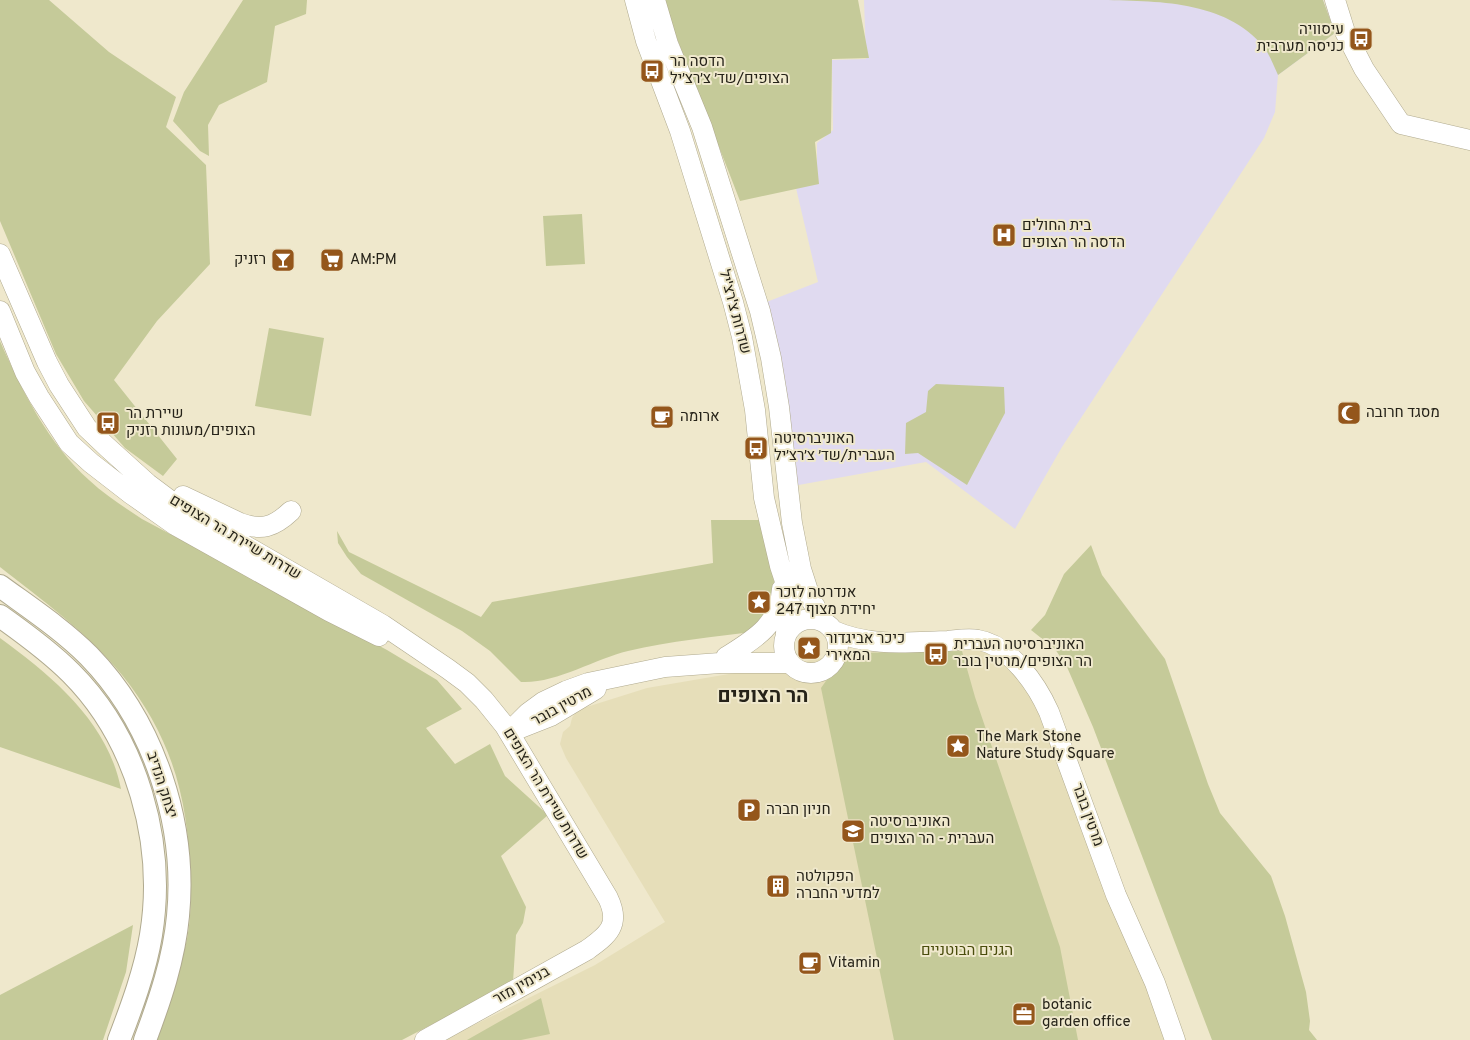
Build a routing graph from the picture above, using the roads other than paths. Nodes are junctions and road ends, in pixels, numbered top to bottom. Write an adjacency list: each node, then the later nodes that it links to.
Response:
1 (636, 0): 10 (street, שדרות צ'רצ'יל)
2 (655, 0): 13 (street, שדרות צ'רצ'יל)
3 (1351, 0): 4 (street)
4 (1337, 9): 5 (street)
5 (1470, 140)
6 (0, 254): 8 (street, שדרות שיירת הר הצופים)
7 (0, 311): 18 (street, שדרות שיירת הר הצופים)
8 (121, 461): 9 (street); 18 (street, שדרות שיירת הר הצופים)
9 (291, 511)
10 (780, 566): 14 (street, שדרות צ'רצ'יל); 17 (street)
11 (0, 586): 24 (main road, יצחק הנדיב)
12 (0, 616): 23 (main road, יצחק הנדיב)
13 (829, 626): 14 (street); 15 (street, מרטין בובר); 16 (street)
14 (785, 636): 17 (street, מרטין בובר); 19 (street)
15 (890, 642): 16 (street, מרטין בובר); 26 (street, מרטין בובר)
16 (838, 652): 19 (street)
17 (726, 657): 20 (street, מרטין בובר)
18 (432, 658): 21 (street, שדרות שיירת הר הצופים)
19 (790, 663): 20 (street, מרטין בובר)
20 (689, 665): 21 (street, מרטין בובר)
21 (509, 732): 22 (street, שדרות שיירת הר הצופים)
22 (613, 924): 25 (street, בנימין מזר)
23 (119, 1040)
24 (145, 1040)
25 (425, 1040)
26 (1175, 1040)

